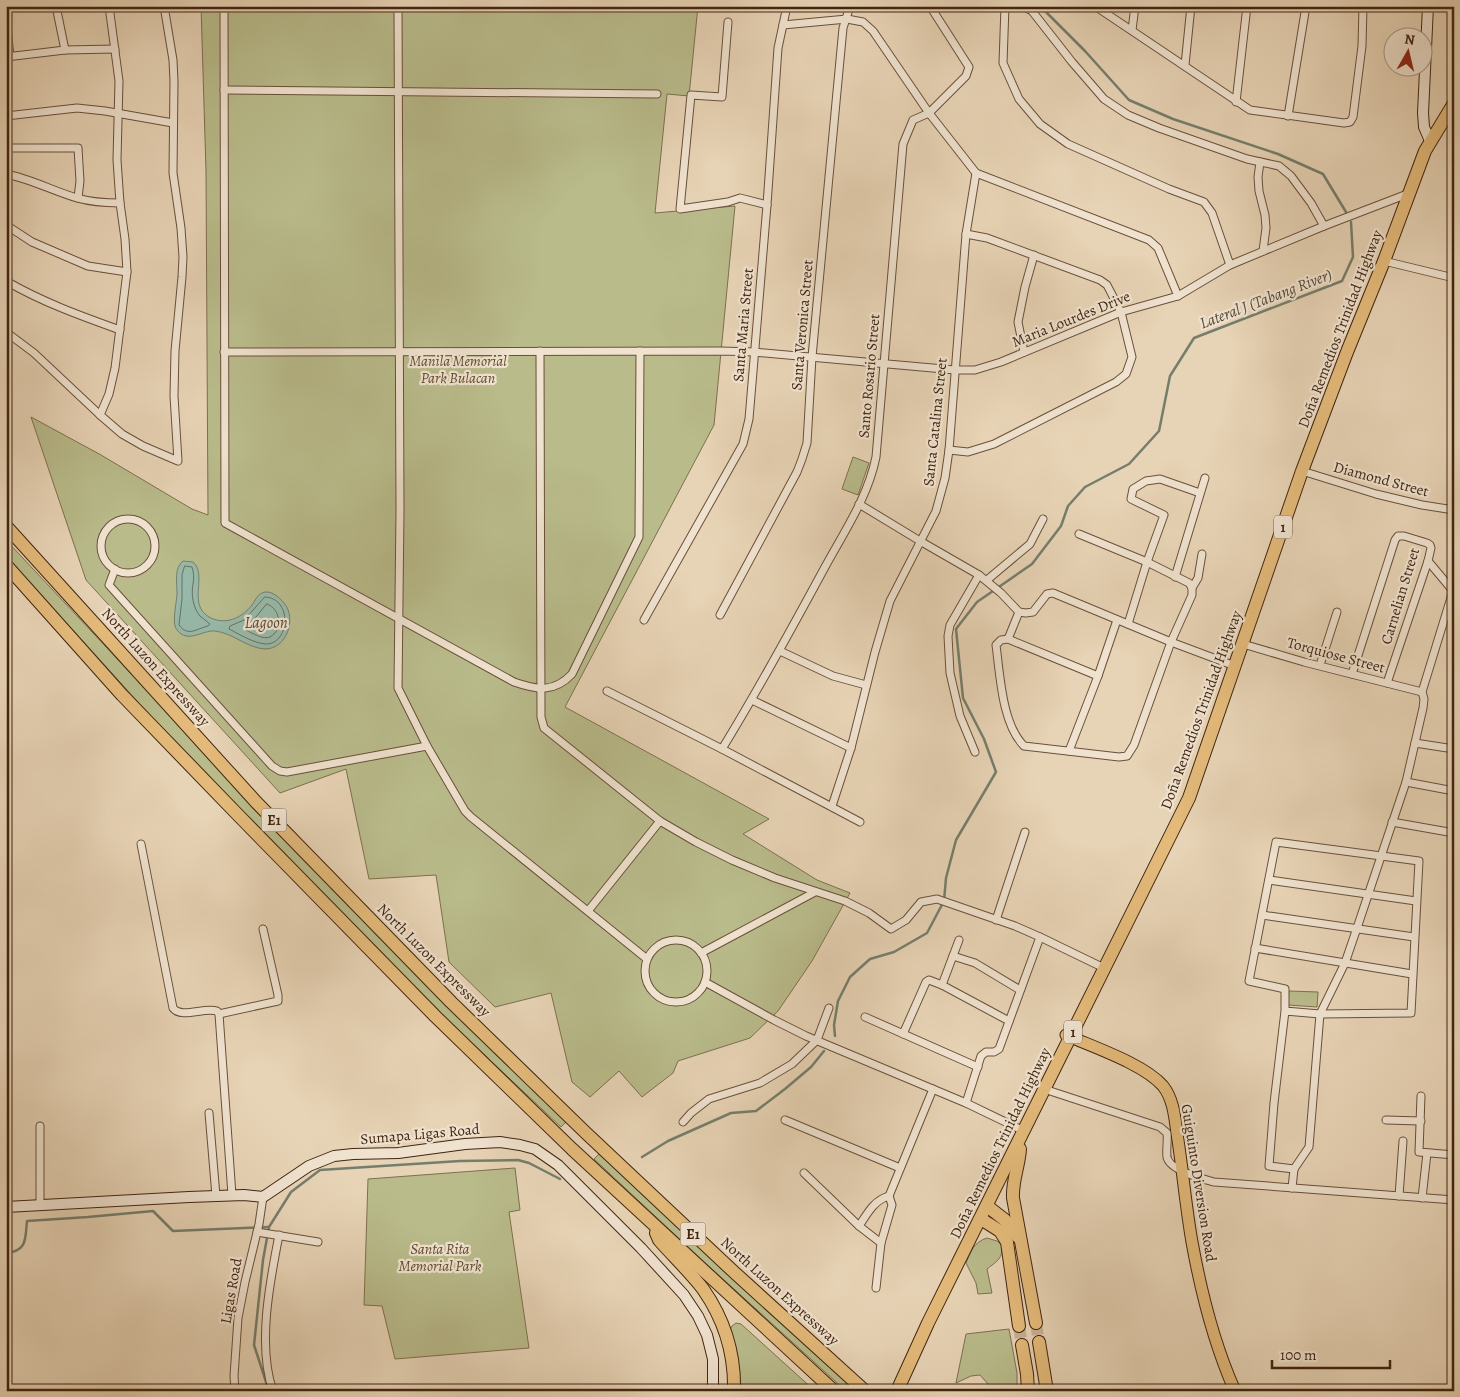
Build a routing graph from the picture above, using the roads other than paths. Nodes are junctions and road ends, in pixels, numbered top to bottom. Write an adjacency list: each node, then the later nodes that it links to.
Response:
1 (55, 6): 24 (street)
2 (109, 6): 23 (street)
3 (164, 6): 36 (street)
4 (224, 6): 27 (street)
5 (398, 6): 28 (street)
6 (787, 6): 20 (street, Santa Maria Street)
7 (850, 6): 18 (street, Santa Veronica Street)
8 (930, 6): 33 (street, Santo Rosario Street)
9 (1005, 6): 52 (street)
10 (1023, 6): 39 (street)
11 (1096, 6): 22 (street)
12 (1135, 6): 22 (street)
13 (1191, 6): 26 (street)
14 (1247, 6): 30 (street)
15 (1306, 6): 35 (street)
16 (1364, 6): 35 (street)
17 (1424, 7): 37 (main road)
18 (847, 19): 20 (street); 33 (street); 66 (street, Santa Veronica Street)
19 (728, 22): 45 (street)
20 (783, 25): 45 (street, Santa Maria Street)
21 (7, 29): 25 (street)
22 (1132, 30): 26 (street)
23 (116, 49): 24 (street); 32 (street)
24 (64, 50): 25 (street)
25 (8, 57)
26 (1185, 66): 30 (street)
27 (224, 90): 28 (street); 62 (street)
28 (398, 92): 29 (street); 63 (street)
29 (657, 94)
30 (1236, 102): 35 (street)
31 (1454, 103): 37 (highway, Doña Remedios Trinidad Highway / 1)
32 (118, 113): 34 (street); 36 (street); 44 (street)
33 (929, 113): 40 (street); 67 (street, Santo Rosario Street)
34 (6, 116)
35 (1288, 116)
36 (173, 123): 69 (street)
37 (1430, 141): 42 (highway, Doña Remedios Trinidad Highway / 1)
38 (6, 149): 43 (street)
39 (1260, 162): 47 (street); 49 (street)
40 (976, 173): 48 (street, Santa Catalina Street); 56 (street)
41 (6, 174): 43 (street)
42 (1410, 193): 47 (street, Maria Lourdes Drive); 51 (highway, Doña Remedios Trinidad Highway / 1)
43 (78, 198): 44 (street)
44 (120, 203): 53 (street)
45 (767, 205): 64 (street, Santa Maria Street)
46 (6, 225): 53 (street)
47 (1324, 226): 49 (street, Maria Lourdes Drive)
48 (966, 234): 50 (street); 68 (street, Santa Catalina Street)
49 (1263, 251): 52 (street, Maria Lourdes Drive)
50 (1034, 255): 57 (street); 65 (street)
51 (1384, 261): 54 (street); 71 (highway, Doña Remedios Trinidad Highway / 1)
52 (1230, 266): 56 (street, Maria Lourdes Drive)
53 (127, 272): 58 (street)
54 (1454, 278)
55 (6, 282): 58 (street)
56 (1178, 296): 57 (street, Maria Lourdes Drive)
57 (1121, 312): 65 (street, Maria Lourdes Drive); 70 (street)
58 (120, 330): 69 (street)
59 (6, 332): 69 (street)
60 (540, 351): 61 (street, Maria Lourdes Drive); 63 (street, Maria Lourdes Drive); 107 (street)
61 (640, 351): 64 (street, Maria Lourdes Drive); 107 (street)
62 (224, 352): 63 (street, Maria Lourdes Drive); 93 (street)
63 (399, 352): 93 (street)
64 (754, 352): 66 (street, Maria Lourdes Drive); 94 (street, Santa Maria Street)
65 (1024, 352): 68 (street, Maria Lourdes Drive)
66 (812, 357): 67 (street, Maria Lourdes Drive); 92 (street, Santa Veronica Street)
67 (884, 363): 68 (street, Maria Lourdes Drive); 74 (street, Santo Rosario Street)
68 (955, 370): 70 (street, Santa Catalina Street)
69 (100, 415)
70 (949, 450): 79 (street, Santa Catalina Street)
71 (1302, 472): 75 (street, Diamond Street); 99 (highway, Doña Remedios Trinidad Highway / 1)
72 (1205, 478): 73 (street)
73 (1200, 493): 82 (street); 86 (street)
74 (859, 504): 79 (street); 100 (street, Santo Rosario Street)
75 (1454, 510)
76 (1043, 519): 87 (street)
77 (6, 526): 208 (highway, North Luzon Expressway / E1)
78 (1079, 534): 82 (street)
79 (920, 541): 85 (street); 106 (street, Santa Catalina Street)
80 (1202, 554): 88 (street)
81 (1428, 561): 89 (street); 103 (street, Carnelian Street); 105 (street, Carnelian Street)
82 (1147, 562): 86 (street); 96 (street)
83 (6, 565): 190 (highway, E1)
84 (115, 569): 84 (street); 112 (street)
85 (979, 575): 87 (street); 117 (street)
86 (1176, 577): 88 (street)
87 (988, 581): 90 (street)
88 (1192, 588): 98 (street)
89 (1454, 591): 109 (street)
90 (1020, 612): 95 (street); 97 (street)
91 (1337, 612): 101 (street)
92 (720, 615)
93 (399, 620): 107 (street); 112 (street)
94 (644, 620)
95 (1117, 620): 96 (street); 104 (street)
96 (1128, 624): 98 (street)
97 (1008, 639): 104 (street); 116 (street)
98 (1171, 642): 102 (street); 116 (street)
99 (1243, 644): 101 (street, Torquiose Street); 102 (highway, Doña Remedios Trinidad Highway / 1)
100 (780, 651): 106 (street); 110 (street, Santo Rosario Street)
101 (1320, 665): 103 (street, Torquiose Street)
102 (1235, 666): 145 (highway, Doña Remedios Trinidad Highway / 1)
103 (1352, 674): 105 (street, Torquiose Street)
104 (1098, 676): 116 (street)
105 (1387, 683): 109 (street, Torquiose Street)
106 (866, 685): 113 (street, Santa Catalina Street)
107 (541, 688): 121 (street)
108 (607, 691): 114 (street)
109 (1422, 692): 111 (street)
110 (752, 700): 113 (street); 114 (street, Santo Rosario Street)
111 (1415, 743): 115 (street); 118 (street)
112 (427, 746): 132 (street)
113 (852, 748): 120 (street, Santa Catalina Street)
114 (722, 749): 120 (street)
115 (1454, 749)
116 (1069, 751)
117 (975, 752)
118 (1406, 782): 119 (street); 123 (street)
119 (1454, 791)
120 (832, 806): 122 (street)
121 (660, 821): 129 (street); 132 (street)
122 (860, 822)
123 (1392, 822): 125 (street); 127 (street)
124 (1025, 832): 134 (street)
125 (1454, 833)
126 (142, 844): 152 (street)
127 (1381, 856): 128 (street); 130 (street); 131 (street)
128 (1269, 880): 130 (street); 133 (street)
129 (816, 892): 134 (street); 141 (street)
130 (1368, 894): 131 (street); 135 (street)
131 (1416, 902): 138 (street)
132 (588, 911): 143 (street)
133 (1262, 915): 135 (street); 140 (street)
134 (996, 920): 137 (street)
135 (1357, 928): 138 (street); 144 (street)
136 (263, 929): 152 (street)
137 (1040, 937): 145 (street); 149 (street)
138 (1414, 937): 146 (street)
139 (960, 940): 142 (street)
140 (1255, 948): 144 (street); 151 (street)
141 (701, 952): 143 (street); 147 (street)
142 (953, 956): 148 (street); 149 (street)
143 (647, 959): 147 (street)
144 (1345, 963): 146 (street); 153 (street)
145 (1104, 968): 160 (highway, Doña Remedios Trinidad Highway / 1)
146 (1412, 974): 153 (street)
147 (705, 982): 158 (street)
148 (942, 985): 155 (street); 156 (street)
149 (1020, 990): 155 (street)
150 (829, 1008): 158 (street)
151 (1284, 1011): 153 (street); 175 (street)
152 (219, 1014): 179 (street)
153 (1320, 1014): 175 (street)
154 (865, 1017): 156 (street)
155 (1009, 1020): 159 (street)
156 (903, 1034): 159 (street)
157 (1066, 1035): 176 (main road, Guiguinto Diversion Road)
158 (817, 1040): 161 (street); 168 (street)
159 (978, 1067): 163 (street)
160 (1044, 1089): 170 (highway, Doña Remedios Trinidad Highway / 1); 176 (street)
161 (933, 1090): 163 (street); 174 (street)
162 (1422, 1096): 167 (street)
163 (966, 1103): 170 (street)
164 (209, 1113): 180 (street)
165 (785, 1120): 174 (street)
166 (1386, 1120): 167 (street)
167 (1420, 1121): 172 (street)
168 (683, 1122)
169 (40, 1126): 186 (street)
170 (1023, 1134): 187 (highway, Doña Remedios Trinidad Highway / 1); 194 (highway)
171 (1403, 1141): 182 (street)
172 (1427, 1152): 173 (street); 184 (street)
173 (1454, 1154)
174 (900, 1168): 181 (street)
175 (1294, 1169): 178 (street)
176 (1183, 1170): 178 (street); 211 (main road, Guiguinto Diversion Road)
177 (804, 1173): 191 (street)
178 (1292, 1188): 182 (street)
179 (232, 1195): 180 (main road); 183 (main road)
180 (216, 1196): 186 (main road)
181 (890, 1196): 191 (street); 196 (street)
182 (1399, 1196): 184 (street)
183 (263, 1197): 192 (street, Ligas Road); 205 (main road, Sumapa Ligas Road)
184 (1422, 1198): 185 (street)
185 (1454, 1200)
186 (40, 1206): 188 (main road)
187 (987, 1206): 189 (highway, Doña Remedios Trinidad Highway / 1); 194 (highway)
188 (6, 1207)
189 (980, 1219): 199 (highway); 202 (highway, Doña Remedios Trinidad Highway / 1)
190 (651, 1222): 206 (highway); 207 (highway, E1)
191 (859, 1226): 196 (street)
192 (259, 1232): 193 (street); 203 (street, Ligas Road)
193 (276, 1234): 195 (street); 204 (street)
194 (1020, 1241): 198 (highway)
195 (318, 1242)
196 (881, 1243): 197 (street)
197 (876, 1288)
198 (1036, 1322)
199 (1019, 1326)
200 (1039, 1342): 210 (highway)
201 (1022, 1346): 209 (highway)
202 (898, 1387)
203 (235, 1391)
204 (273, 1391)
205 (713, 1391)
206 (734, 1391)
207 (834, 1391)
208 (865, 1391)
209 (1028, 1391)
210 (1047, 1391)
211 (1235, 1391)

